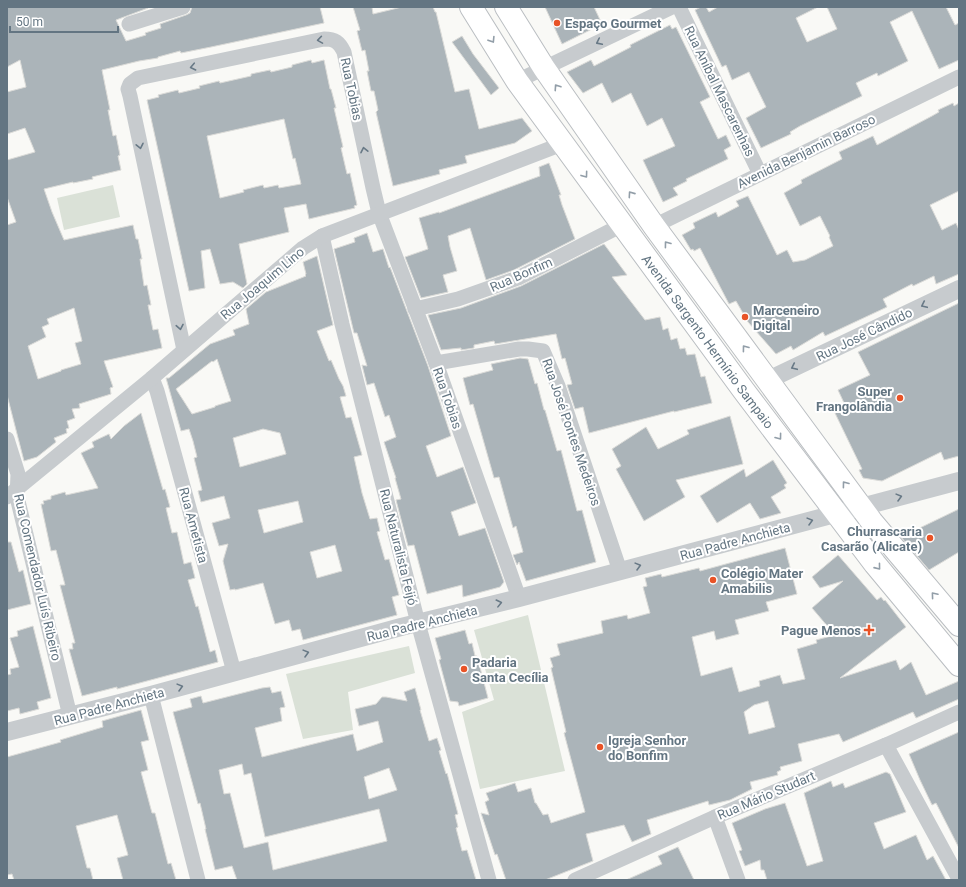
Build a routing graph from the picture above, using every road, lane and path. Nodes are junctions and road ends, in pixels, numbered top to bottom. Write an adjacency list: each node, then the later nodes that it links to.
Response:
1 (183, 7): 6 (street)
2 (471, 7): 9 (main road, Avenida Sargento Hermínio Sampaio, one-way to 9)
3 (506, 7): 7 (main road, Avenida Sargento Hermínio Sampaio)
4 (672, 7): 7 (street, one-way to 7)
5 (680, 7): 11 (street, Rua Aníbal Mascarenhas)
6 (129, 24)
7 (544, 68): 9 (street); 14 (main road, Avenida Sargento Hermínio Sampaio, one-way to 7)
8 (959, 77): 11 (street, Avenida Benjamin Barroso)
9 (518, 81): 10 (main road, Avenida Sargento Hermínio Sampaio)
10 (562, 144): 12 (street, Rua Joaquim Lino); 13 (main road, Avenida Sargento Hermínio Sampaio, one-way to 13)
11 (760, 174): 14 (street, Avenida Benjamin Barroso)
12 (379, 213): 15 (street, Rua Joaquim Lino); 17 (street, Rua Tobias); 18 (street, Rua Tobias, one-way to 18)
13 (622, 226): 17 (street, Rua Bonfim); 26 (main road, Avenida Sargento Hermínio Sampaio, one-way to 26)
14 (654, 226): 21 (main road, Avenida Sargento Hermínio Sampaio, one-way to 14)
15 (322, 236): 18 (street, Rua Joaquim Lino); 29 (street, Rua Naturalista Feijó)
16 (959, 289): 21 (street, Rua José Cândido, one-way to 21)
17 (415, 309): 19 (street, Rua Tobias)
18 (184, 350): 20 (street, Rua Joaquim Lino)
19 (436, 363): 27 (street, Rua José Pontes Medeiros); 28 (street, Rua Tobias)
20 (152, 378): 24 (street, Rua Joaquim Lino); 32 (street, Rua Ametista)
21 (768, 380): 25 (main road, Avenida Sargento Hermínio Sampaio, one-way to 21)
22 (7, 439): 24 (street, Rua Comendador Luís Ribeiro)
23 (959, 481): 25 (street, Rua Padre Anchieta, one-way to 23)
24 (13, 492): 35 (street, Rua Comendador Luís Ribeiro)
25 (861, 507): 26 (street, Rua Padre Anchieta); 30 (main road, Avenida Sargento Hermínio Sampaio, one-way to 25)
26 (837, 514): 27 (street, Rua Padre Anchieta, one-way to 26); 31 (main road, Avenida Sargento Hermínio Sampaio, one-way to 31)
27 (620, 571): 28 (street, Rua Padre Anchieta)
28 (519, 598): 29 (street, Rua Padre Anchieta, one-way to 28)
29 (418, 624): 32 (street, Rua Padre Anchieta, one-way to 29); 41 (street, Rua Naturalista Feijó)
30 (959, 625)
31 (959, 665)
32 (234, 672): 33 (street, Rua Padre Anchieta, one-way to 32)
33 (151, 695): 35 (street, Rua Padre Anchieta); 40 (street)
34 (959, 712): 37 (street, Rua Mário Studart)
35 (70, 716): 36 (street, Rua Padre Anchieta)
36 (7, 732)
37 (886, 745): 38 (street, Rua Mário Studart); 39 (street)
38 (714, 817): 42 (street, Rua Mário Studart); 43 (street)
39 (959, 879)
40 (198, 880)
41 (489, 880)
42 (575, 880)
43 (738, 880)

